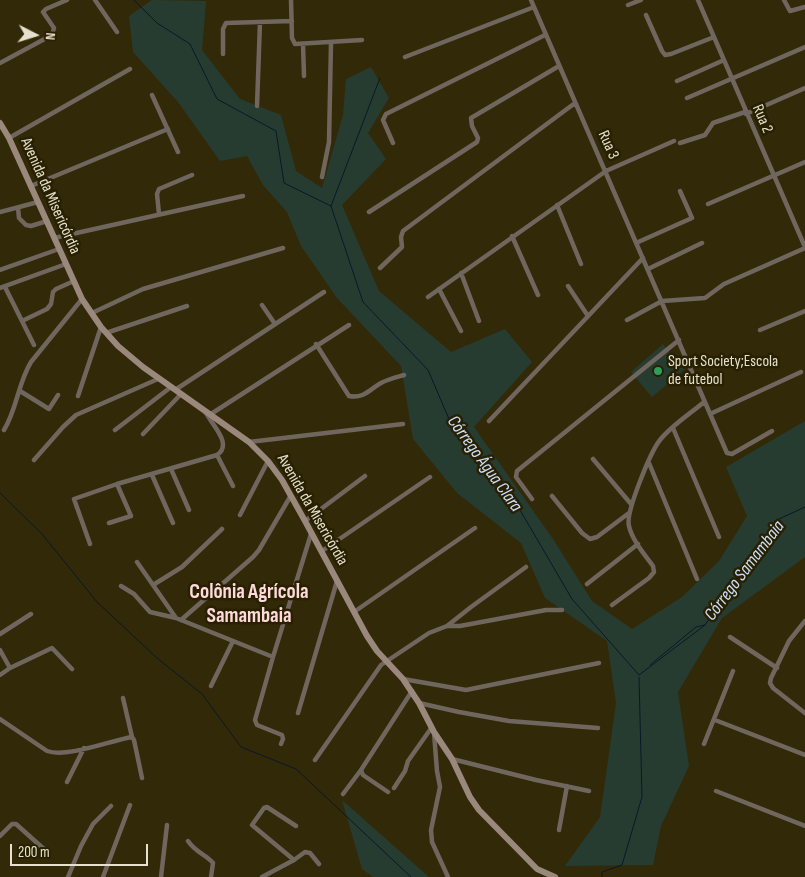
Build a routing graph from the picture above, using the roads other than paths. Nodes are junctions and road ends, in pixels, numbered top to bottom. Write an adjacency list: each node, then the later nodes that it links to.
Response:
1 (67, 0): 24 (street)
2 (95, 0): 14 (street)
3 (291, 0): 12 (street)
4 (531, 0): 9 (street, Rua 3)
5 (641, 0): 8 (street)
6 (698, 0): 16 (street, Rua 2)
7 (784, 0): 10 (street)
8 (628, 5)
9 (534, 7): 15 (street, Rua 3); 22 (street)
10 (805, 7)
11 (646, 15): 16 (street)
12 (292, 21): 13 (street); 19 (street)
13 (260, 22): 21 (street); 34 (street)
14 (117, 32)
15 (545, 35): 25 (street, Rua 3); 40 (street)
16 (714, 37): 23 (street, Rua 2)
17 (362, 40): 18 (street)
18 (331, 43): 19 (street); 47 (street)
19 (303, 44): 27 (street)
20 (805, 47): 28 (street)
21 (223, 54)
22 (406, 57)
23 (724, 60): 28 (street, Rua 2); 29 (street)
24 (0, 63)
25 (559, 66): 33 (street, Rua 3); 56 (street)
26 (130, 69): 38 (street)
27 (304, 76)
28 (732, 80): 32 (street); 35 (street, Rua 2)
29 (678, 81)
30 (805, 88): 35 (street)
31 (152, 96): 37 (street)
32 (687, 98)
33 (575, 103): 44 (street, Rua 3); 69 (street)
34 (257, 106)
35 (746, 113): 41 (street); 46 (street, Rua 2)
36 (0, 123): 38 (street, Avenida da Misericórdia)
37 (168, 129): 42 (street); 48 (street)
38 (9, 138): 48 (street, Avenida da Misericórdia)
39 (674, 141): 44 (street)
40 (393, 143)
41 (680, 143)
42 (178, 152)
43 (805, 162): 46 (street)
44 (606, 171): 53 (street); 61 (street, Rua 3)
45 (192, 175): 57 (street)
46 (774, 176): 52 (street); 65 (street, Rua 2)
47 (322, 177)
48 (31, 186): 51 (street, Avenida da Misericórdia)
49 (680, 191): 61 (street)
50 (243, 196): 57 (street)
51 (38, 202): 54 (street); 58 (street, Avenida da Misericórdia)
52 (708, 204)
53 (557, 205): 59 (street); 68 (street)
54 (18, 208): 55 (street); 58 (street)
55 (0, 212)
56 (369, 212)
57 (160, 214): 60 (street)
58 (47, 221): 60 (street, Avenida da Misericórdia)
59 (512, 236): 72 (street); 78 (street)
60 (54, 238): 63 (street, Avenida da Misericórdia)
61 (636, 243): 66 (street, Rua 3)
62 (702, 243): 70 (street)
63 (59, 248): 67 (street, Avenida da Misericórdia); 71 (street)
64 (283, 248): 85 (street)
65 (805, 248): 81 (street)
66 (643, 258): 70 (street, Rua 3); 86 (street)
67 (66, 264): 73 (street, Avenida da Misericórdia); 75 (street)
68 (581, 264)
69 (380, 268)
70 (648, 269): 81 (street, Rua 3)
71 (0, 270)
72 (461, 273): 76 (street); 89 (street)
73 (74, 281): 80 (street, Avenida da Misericórdia); 88 (street)
74 (568, 286): 86 (street)
75 (2, 287): 88 (street)
76 (439, 289): 79 (street); 94 (street)
77 (324, 292): 90 (street)
78 (538, 295)
79 (428, 297)
80 (82, 299): 85 (street, Avenida da Misericórdia); 103 (street)
81 (662, 301): 87 (street); 96 (street, Rua 3)
82 (262, 305): 90 (street)
83 (187, 306): 95 (street)
84 (805, 311): 93 (street)
85 (92, 313): 92 (street, Avenida da Misericórdia)
86 (588, 316): 110 (street)
87 (627, 320)
88 (22, 321): 98 (street)
89 (479, 321)
90 (275, 324): 102 (street)
91 (349, 325): 97 (street)
92 (101, 327): 95 (street, Avenida da Misericórdia); 105 (street)
93 (760, 330)
94 (461, 331)
95 (106, 333): 101 (street, Avenida da Misericórdia)
96 (679, 340): 106 (street, Rua 3); 131 (street)
97 (316, 344): 100 (street); 108 (street)
98 (34, 345)
99 (801, 372): 109 (street)
100 (404, 375)
101 (158, 379): 102 (street, Avenida da Misericórdia); 120 (street)
102 (176, 390): 107 (street, Avenida da Misericórdia); 114 (street); 116 (street)
103 (20, 391): 104 (street); 113 (street)
104 (58, 395)
105 (78, 396)
106 (704, 402): 109 (street, Rua 3); 112 (street)
107 (203, 408): 108 (street, Avenida da Misericórdia); 118 (street)
108 (211, 414): 117 (street, Avenida da Misericórdia)
109 (710, 414): 115 (street, Rua 3)
110 (489, 421)
111 (402, 424): 117 (street)
112 (673, 428): 122 (street); 142 (street)
113 (4, 430)
114 (115, 430)
115 (772, 432)
116 (143, 434)
117 (249, 442): 121 (street, Avenida da Misericórdia)
118 (217, 455): 123 (street); 128 (street)
119 (593, 459): 132 (street)
120 (34, 460)
121 (268, 461): 130 (street, Avenida da Misericórdia); 135 (street)
122 (649, 463): 132 (street); 148 (street)
123 (172, 469): 124 (street); 133 (street)
124 (152, 475): 127 (street); 138 (street)
125 (365, 476): 136 (street)
126 (430, 477): 145 (street)
127 (117, 484): 137 (street); 143 (street)
128 (233, 486)
129 (552, 496): 134 (street)
130 (290, 497): 136 (street, Avenida da Misericórdia); 157 (street)
131 (532, 498)
132 (631, 504): 134 (street)
133 (189, 510)
134 (629, 513): 144 (street)
135 (240, 515)
136 (305, 521): 141 (street, Avenida da Misericórdia)
137 (109, 523)
138 (172, 523)
139 (475, 528): 155 (street)
140 (222, 529): 151 (street)
141 (311, 534): 145 (street, Avenida da Misericórdia); 164 (street)
142 (719, 537)
143 (90, 544)
144 (638, 544): 150 (street); 153 (street)
145 (322, 551): 149 (street, Avenida da Misericórdia)
146 (137, 562): 151 (street)
147 (526, 567): 159 (street)
148 (697, 579)
149 (337, 581): 155 (street, Avenida da Misericórdia); 177 (street)
150 (587, 584)
151 (153, 585): 157 (street)
152 (121, 586): 157 (street)
153 (612, 605)
154 (562, 610): 159 (street)
155 (354, 612): 165 (street, Avenida da Misericórdia)
156 (31, 614): 160 (street)
157 (179, 619): 162 (street)
158 (805, 621): 168 (street)
159 (447, 626): 165 (street)
160 (0, 634)
161 (730, 637): 168 (street)
162 (233, 641): 164 (street); 173 (street)
163 (0, 650): 167 (street)
164 (273, 657): 184 (street)
165 (385, 661): 172 (street, Avenida da Misericórdia); 189 (street)
166 (599, 662): 172 (street)
167 (10, 668): 169 (street); 171 (street)
168 (777, 668): 178 (street)
169 (72, 669)
170 (734, 671): 180 (street)
171 (0, 675)
172 (403, 680): 174 (street, Avenida da Misericórdia)
173 (211, 686)
174 (412, 691): 176 (street, Avenida da Misericórdia); 190 (street)
175 (123, 698): 183 (street)
176 (419, 703): 181 (street); 182 (street, Avenida da Misericórdia)
177 (298, 713)
178 (805, 713)
179 (0, 719): 186 (street)
180 (715, 720): 185 (street); 187 (street)
181 (598, 728)
182 (433, 729): 188 (street, Avenida da Misericórdia); 194 (street); 215 (street)
183 (133, 738): 186 (street); 191 (street)
184 (281, 744)
185 (704, 744)
186 (84, 748): 192 (street)
187 (805, 755)
188 (452, 759): 193 (street); 216 (street, Avenida da Misericórdia)
189 (316, 760)
190 (361, 770): 197 (street); 198 (street)
191 (142, 778)
192 (67, 782)
193 (567, 786): 196 (street); 204 (street)
194 (394, 788)
195 (716, 790): 203 (street)
196 (589, 791)
197 (388, 792)
198 (343, 794)
199 (130, 805): 211 (street)
200 (111, 806): 210 (street)
201 (167, 825): 212 (street)
202 (296, 826): 208 (street)
203 (805, 826)
204 (559, 830)
205 (0, 836): 207 (street)
206 (188, 841): 213 (street)
207 (45, 850)
208 (294, 860): 209 (street); 214 (street)
209 (319, 864)
210 (68, 877)
211 (103, 877)
212 (160, 877)
213 (211, 877)
214 (262, 877)
215 (448, 877)
216 (555, 877)

